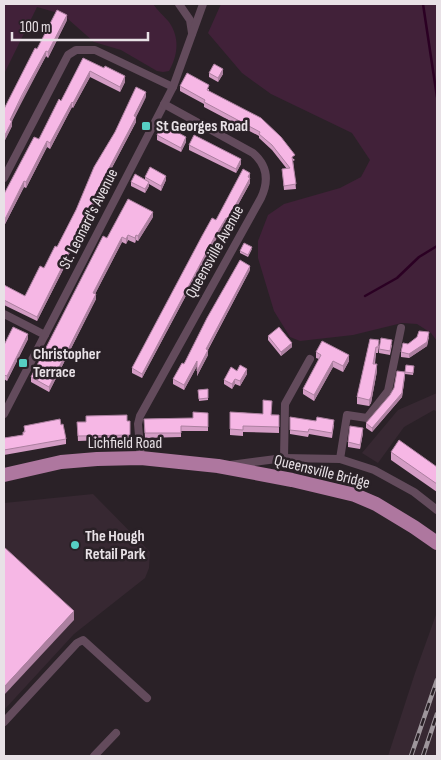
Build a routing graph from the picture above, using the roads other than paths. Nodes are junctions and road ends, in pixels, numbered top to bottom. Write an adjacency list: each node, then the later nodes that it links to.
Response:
1 (179, 4): 3 (street)
2 (203, 4): 3 (street, St. Leonard's Avenue)
3 (192, 33): 4 (street, St. Leonard's Avenue)
4 (173, 87): 5 (street, St. Leonard's Avenue); 6 (street)
5 (164, 104): 9 (street, St. Leonard's Avenue); 12 (street, Queensville Avenue)
6 (4, 178)
7 (4, 314): 9 (street)
8 (401, 328): 14 (street)
9 (45, 335): 11 (street, St. Leonard's Avenue)
10 (310, 358): 13 (street)
11 (4, 414)
12 (141, 458): 15 (highway, Lichfield Road); 17 (highway, Lichfield Road)
13 (284, 458): 14 (street); 15 (street)
14 (340, 459): 18 (street)
15 (218, 466): 16 (highway, Lichfield Road)
16 (246, 472): 19 (highway, Queensville Bridge)
17 (4, 475)
18 (437, 510)
19 (437, 543)
20 (147, 698): 21 (street)
21 (4, 722)
22 (116, 732): 23 (street)
23 (94, 756)

